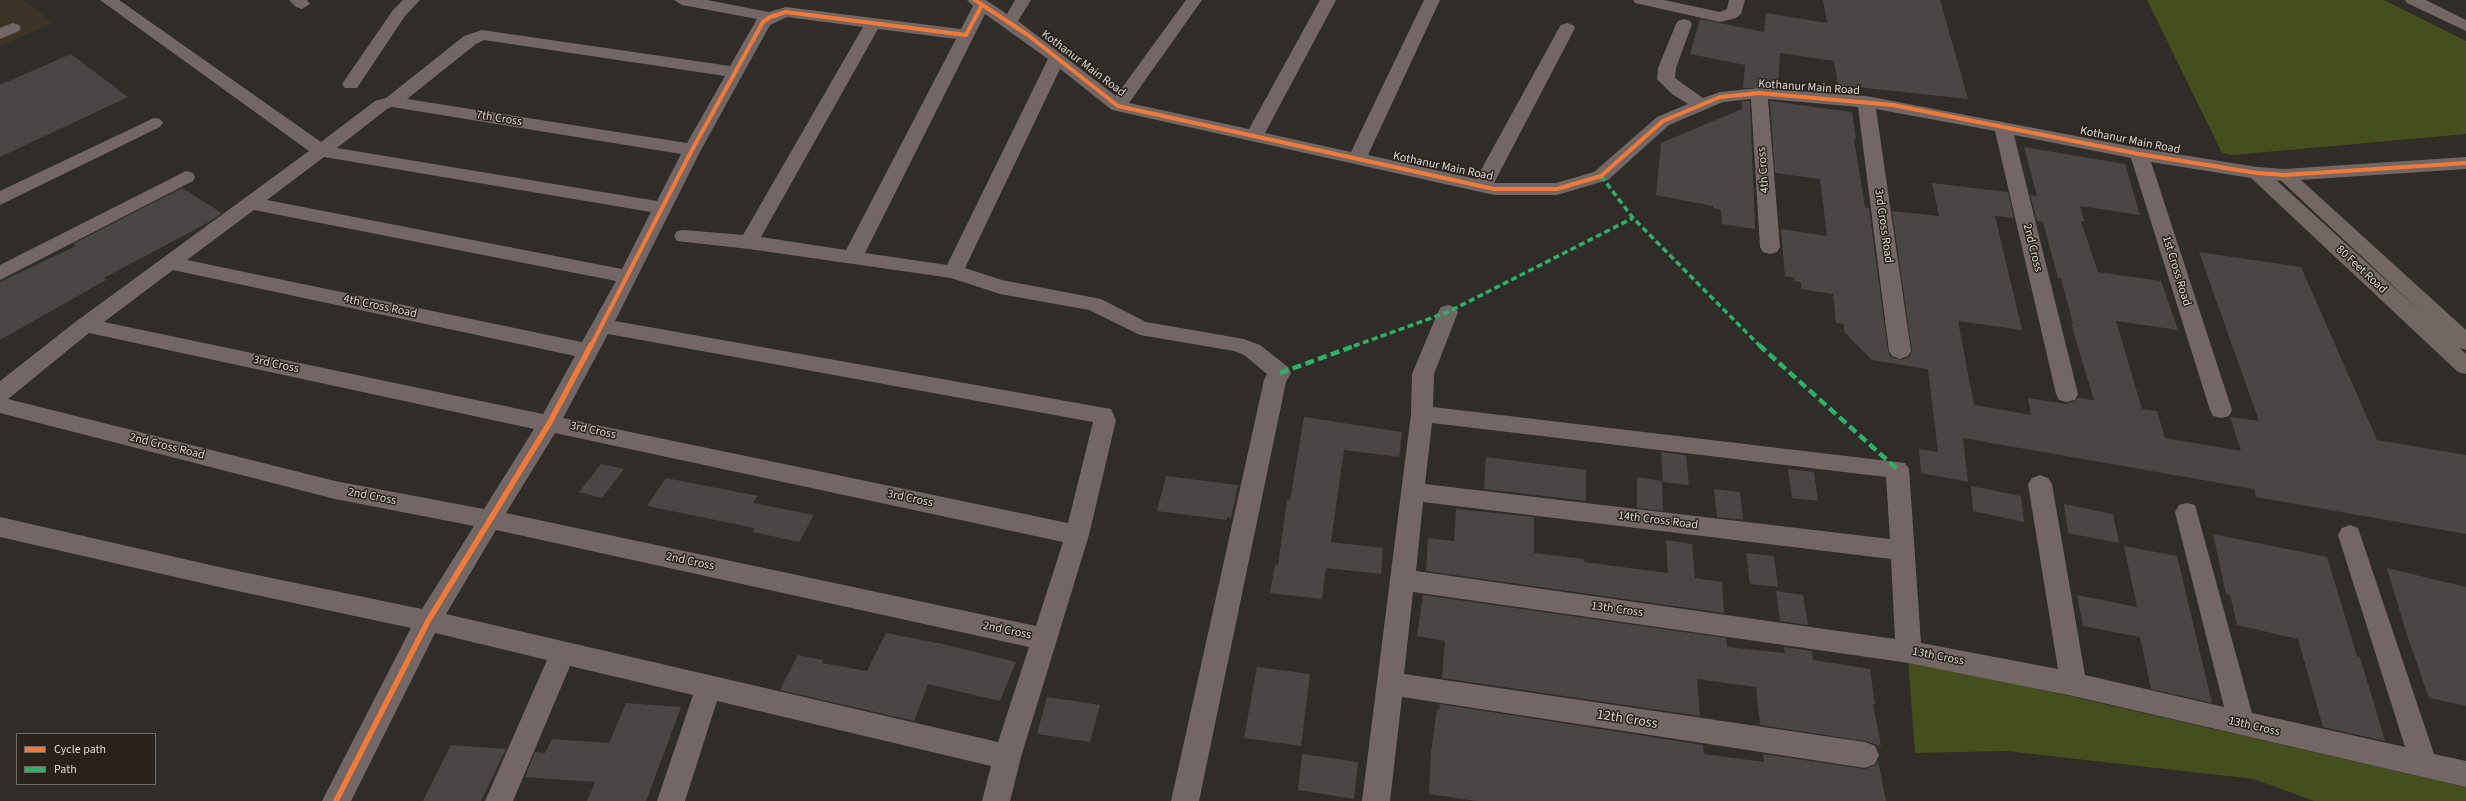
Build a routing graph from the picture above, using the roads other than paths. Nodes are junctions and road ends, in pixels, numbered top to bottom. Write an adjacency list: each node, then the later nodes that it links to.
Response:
1 (108, 0): 31 (street)
2 (412, 0): 21 (street)
3 (682, 0): 12 (street)
4 (1023, 0): 14 (street)
5 (1194, 0): 26 (street)
6 (1328, 0): 29 (street)
7 (1432, 0): 33 (street)
8 (1641, 0): 9 (street)
9 (1737, 0)
10 (2413, 0): 16 (street)
11 (978, 2): 14 (street, Kothanur Main Road); 18 (street)
12 (770, 17): 13 (street); 20 (street)
13 (873, 23): 18 (street); 43 (street)
14 (1009, 23): 19 (street, Kothanur Main Road)
15 (1684, 24): 25 (street)
16 (2466, 26)
17 (1567, 28): 38 (street)
18 (966, 35): 45 (street)
19 (1057, 58): 26 (street, Kothanur Main Road); 47 (street)
20 (735, 72): 24 (street); 30 (street)
21 (352, 84)
22 (1758, 93): 23 (street, Kothanur Main Road); 25 (street, Kothanur Main Road); 44 (street, 4th Cross)
23 (1866, 101): 28 (street, Kothanur Main Road); 55 (street, 3rd Cross Road)
24 (392, 102): 30 (street, 7th Cross); 31 (street)
25 (1701, 104): 38 (street, Kothanur Main Road)
26 (1118, 106): 29 (street, Kothanur Main Road)
27 (154, 123): 39 (street)
28 (2003, 127): 32 (street, Kothanur Main Road); 58 (street, 2nd Cross)
29 (1254, 136): 33 (street, Kothanur Main Road)
30 (692, 150): 41 (street)
31 (321, 151): 40 (street); 41 (street)
32 (2139, 154): 35 (street, Kothanur Main Road); 60 (street, 1st Cross Road)
33 (1357, 158): 38 (street, Kothanur Main Road)
34 (2466, 163): 36 (street, Kothanur Main Road)
35 (2257, 173): 36 (street, Kothanur Main Road); 56 (main road, 80 Feet Road)
36 (2284, 175): 53 (main road, 80 Feet Road)
37 (186, 177): 48 (street)
38 (1482, 186)
39 (0, 199)
40 (252, 203): 46 (street); 49 (street)
41 (664, 208): 49 (street)
42 (684, 236): 43 (street)
43 (749, 242): 45 (street)
44 (1770, 246)
45 (852, 258): 47 (street)
46 (171, 263): 51 (street); 54 (street, 4th Cross Road)
47 (952, 271): 89 (street)
48 (0, 273)
49 (628, 276): 52 (street)
50 (1448, 312): 61 (street)
51 (85, 325): 57 (street); 62 (street, 3rd Cross)
52 (602, 326): 54 (street); 69 (street)
53 (2466, 342)
54 (589, 351): 62 (street)
55 (1900, 351)
56 (2466, 366)
57 (0, 393)
58 (2068, 394)
59 (0, 405): 64 (street, 2nd Cross Road)
60 (2221, 410)
61 (1422, 414): 65 (street); 71 (street)
62 (550, 422): 67 (street); 69 (street, 3rd Cross)
63 (2040, 484): 78 (street)
64 (334, 490): 67 (street, 2nd Cross)
65 (1413, 492): 71 (street, 14th Cross Road); 72 (street)
66 (2187, 512): 80 (street)
67 (489, 519): 73 (street); 74 (street, 2nd Cross)
68 (0, 527): 73 (street)
69 (1077, 535): 74 (street)
70 (2350, 535): 83 (street)
71 (1902, 550): 75 (street)
72 (1403, 580): 75 (street, 13th Cross); 77 (street)
73 (428, 620): 76 (street); 85 (street)
74 (1044, 639): 82 (street)
75 (1909, 652): 78 (street, 13th Cross)
76 (562, 654): 79 (street); 86 (street)
77 (1390, 684): 81 (street, 12th Cross); 90 (street)
78 (2073, 684): 80 (street, 13th Cross)
79 (708, 688): 82 (street); 87 (street)
80 (2242, 724): 83 (street, 13th Cross)
81 (1865, 755)
82 (1006, 757): 88 (street)
83 (2424, 765): 84 (street, 13th Cross)
84 (2466, 774)
85 (336, 801)
86 (499, 801)
87 (671, 801)
88 (996, 801)
89 (1185, 801)
90 (1379, 801)

